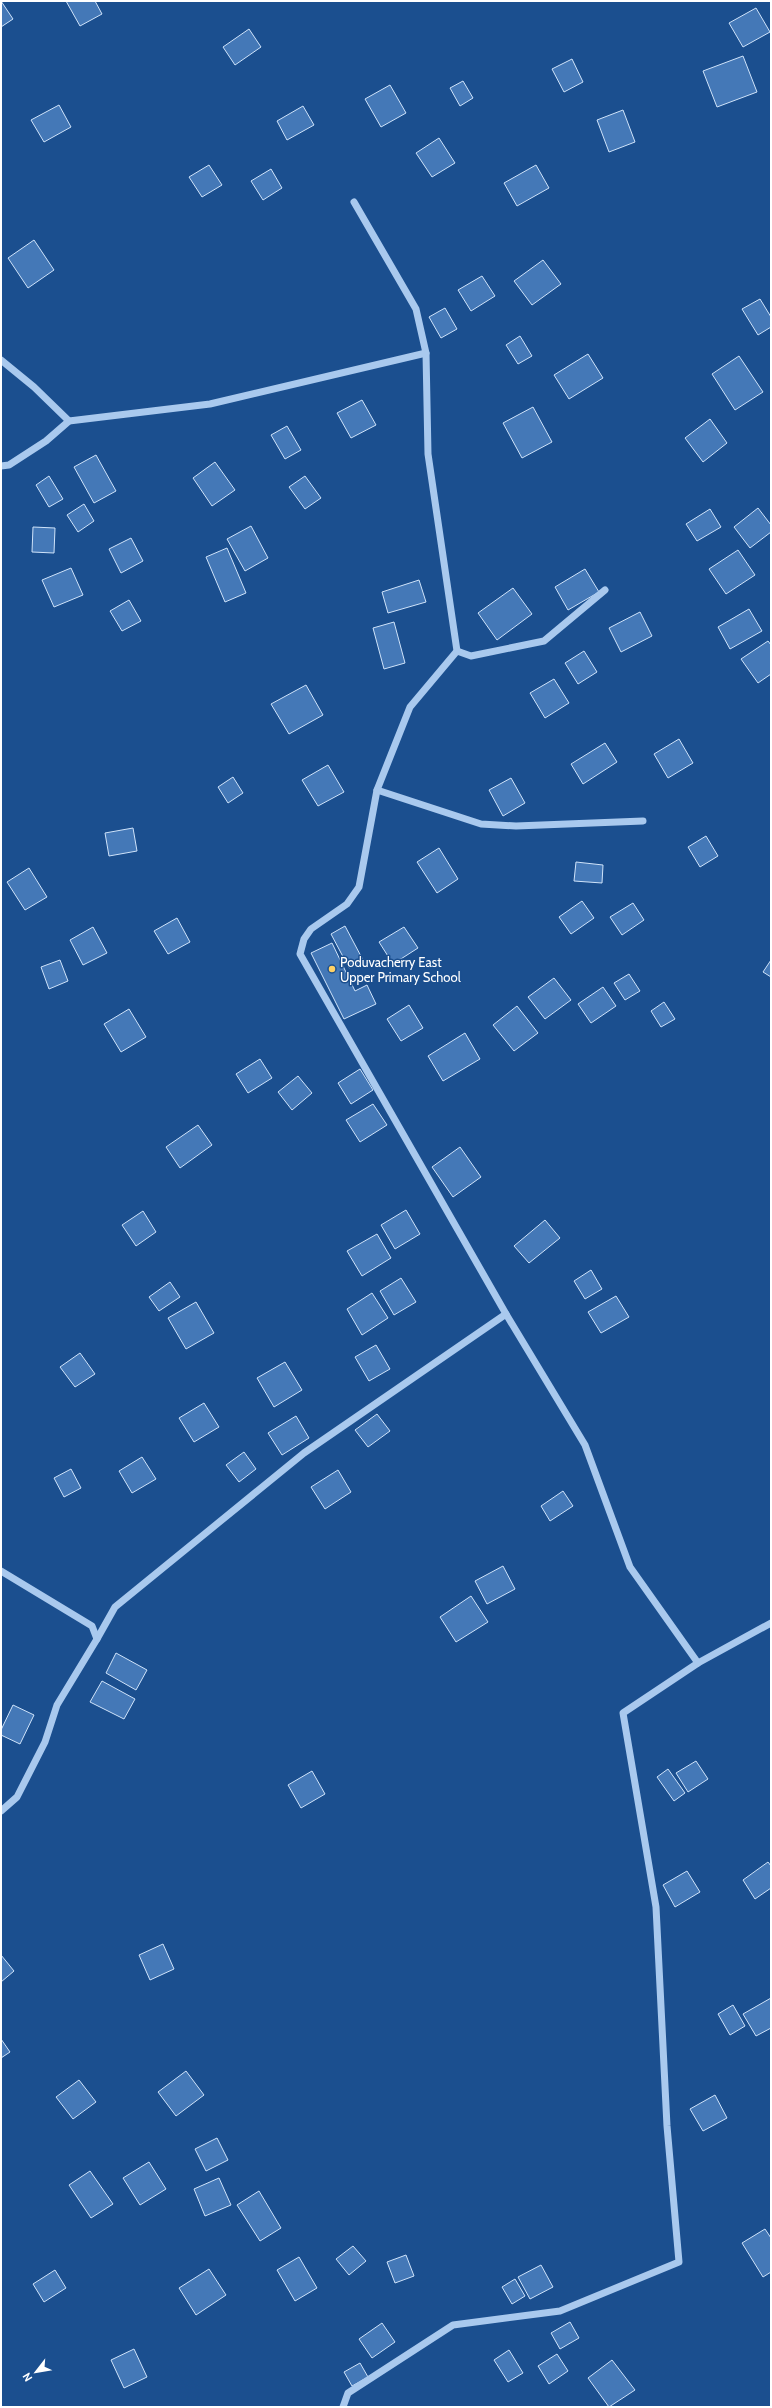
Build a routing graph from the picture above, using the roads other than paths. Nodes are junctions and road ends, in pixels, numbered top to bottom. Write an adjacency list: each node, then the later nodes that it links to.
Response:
1 (354, 202): 2 (street)
2 (426, 353): 4 (street); 7 (street)
3 (1, 360): 4 (street)
4 (68, 421): 5 (street)
5 (1, 466)
6 (605, 590): 7 (street)
7 (457, 651): 8 (street)
8 (377, 790): 9 (street); 10 (street)
9 (643, 821)
10 (506, 1314): 13 (street); 14 (street)
11 (1, 1571): 13 (street)
12 (771, 1623): 14 (street)
13 (97, 1639): 15 (street)
14 (698, 1663): 16 (street)
15 (1, 1812)
16 (343, 2407)

